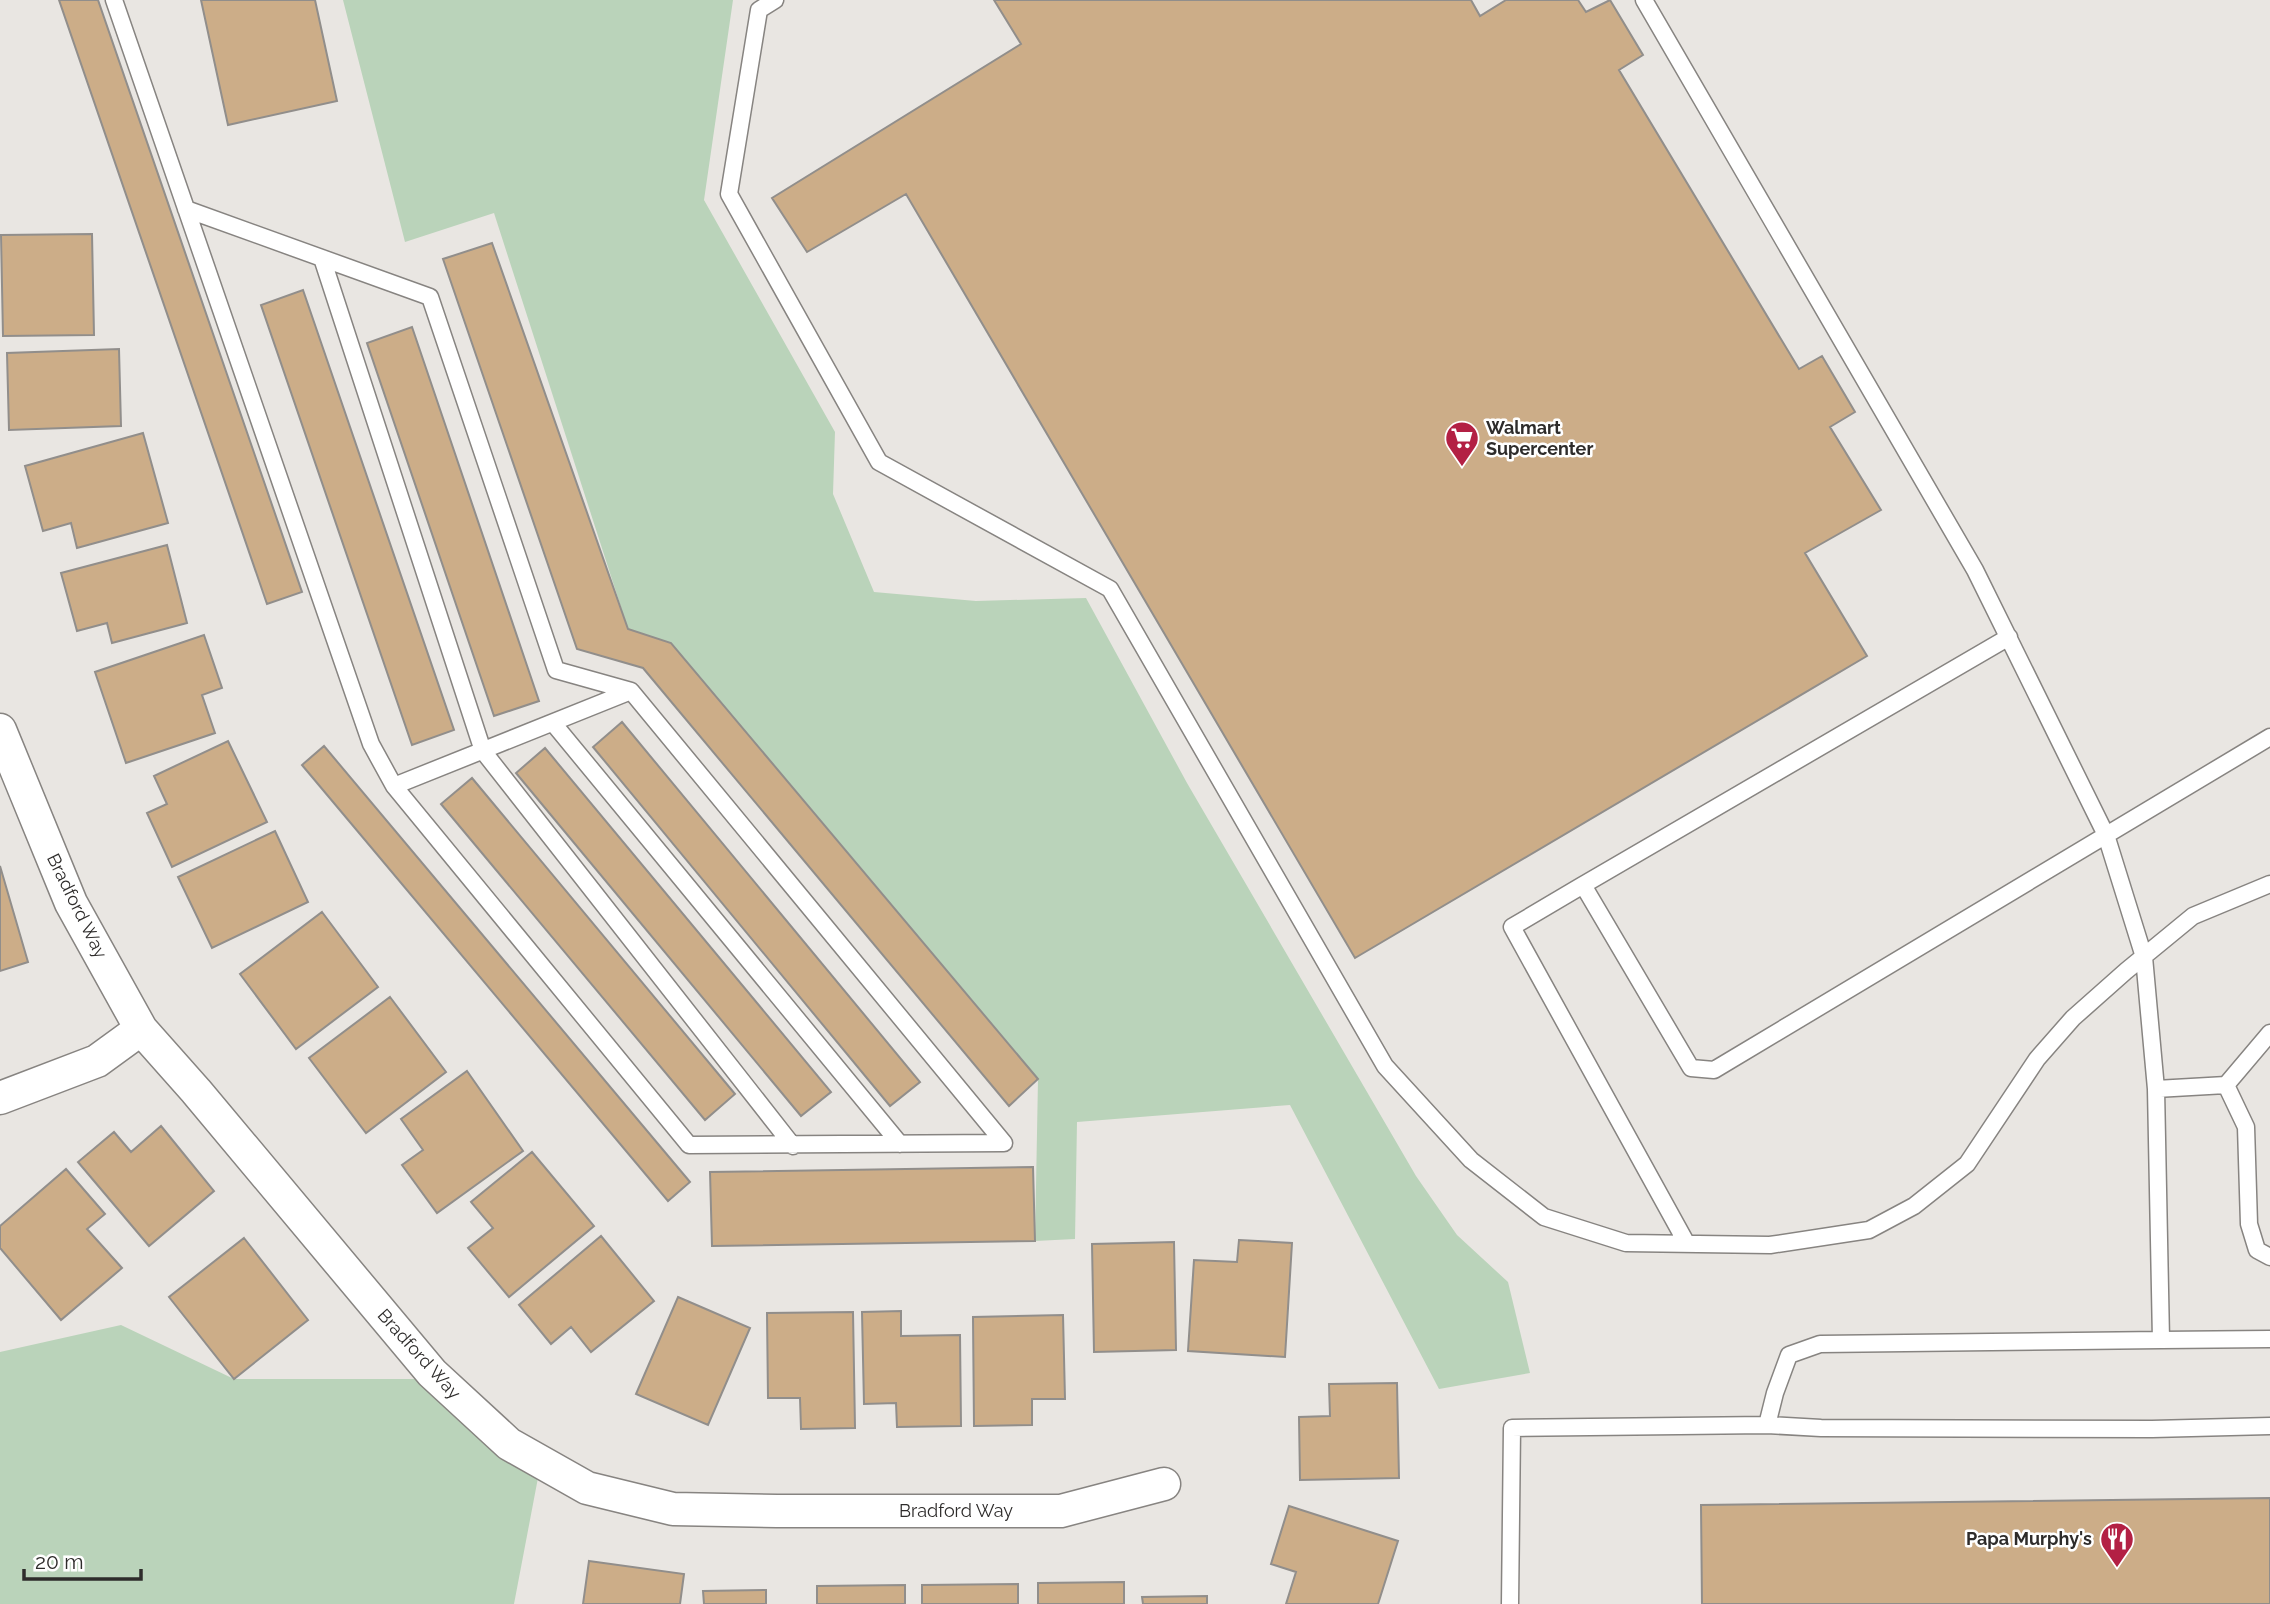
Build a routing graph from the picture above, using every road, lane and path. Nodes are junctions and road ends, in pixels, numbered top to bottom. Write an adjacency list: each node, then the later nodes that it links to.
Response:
1 (114, 0): 4 (lane)
2 (775, 0): 24 (lane)
3 (1644, 0): 6 (lane)
4 (186, 209): 5 (lane); 12 (lane)
5 (322, 258): 7 (lane); 11 (lane)
6 (2009, 637): 13 (lane); 15 (lane)
7 (631, 691): 8 (lane); 22 (lane)
8 (553, 723): 11 (lane); 22 (lane)
9 (0, 730): 17 (street, Bradford Way)
10 (2270, 737): 13 (lane)
11 (483, 751): 12 (lane); 23 (lane)
12 (394, 786): 23 (lane)
13 (2106, 835): 15 (lane); 16 (lane)
14 (2270, 884): 16 (lane)
15 (1583, 885): 24 (lane)
16 (2144, 957): 20 (lane); 24 (lane)
17 (141, 1029): 21 (street); 30 (street, Bradford Way)
18 (2270, 1033): 19 (lane)
19 (2225, 1085): 20 (lane); 25 (lane)
20 (2156, 1089): 27 (lane)
21 (0, 1098)
22 (900, 1144): 23 (lane)
23 (793, 1146)
24 (1686, 1244)
25 (2270, 1257)
26 (2270, 1339): 27 (lane)
27 (2161, 1340): 28 (lane)
28 (1767, 1425): 29 (lane); 31 (lane)
29 (2270, 1426)
30 (1164, 1484)
31 (1510, 1604)

